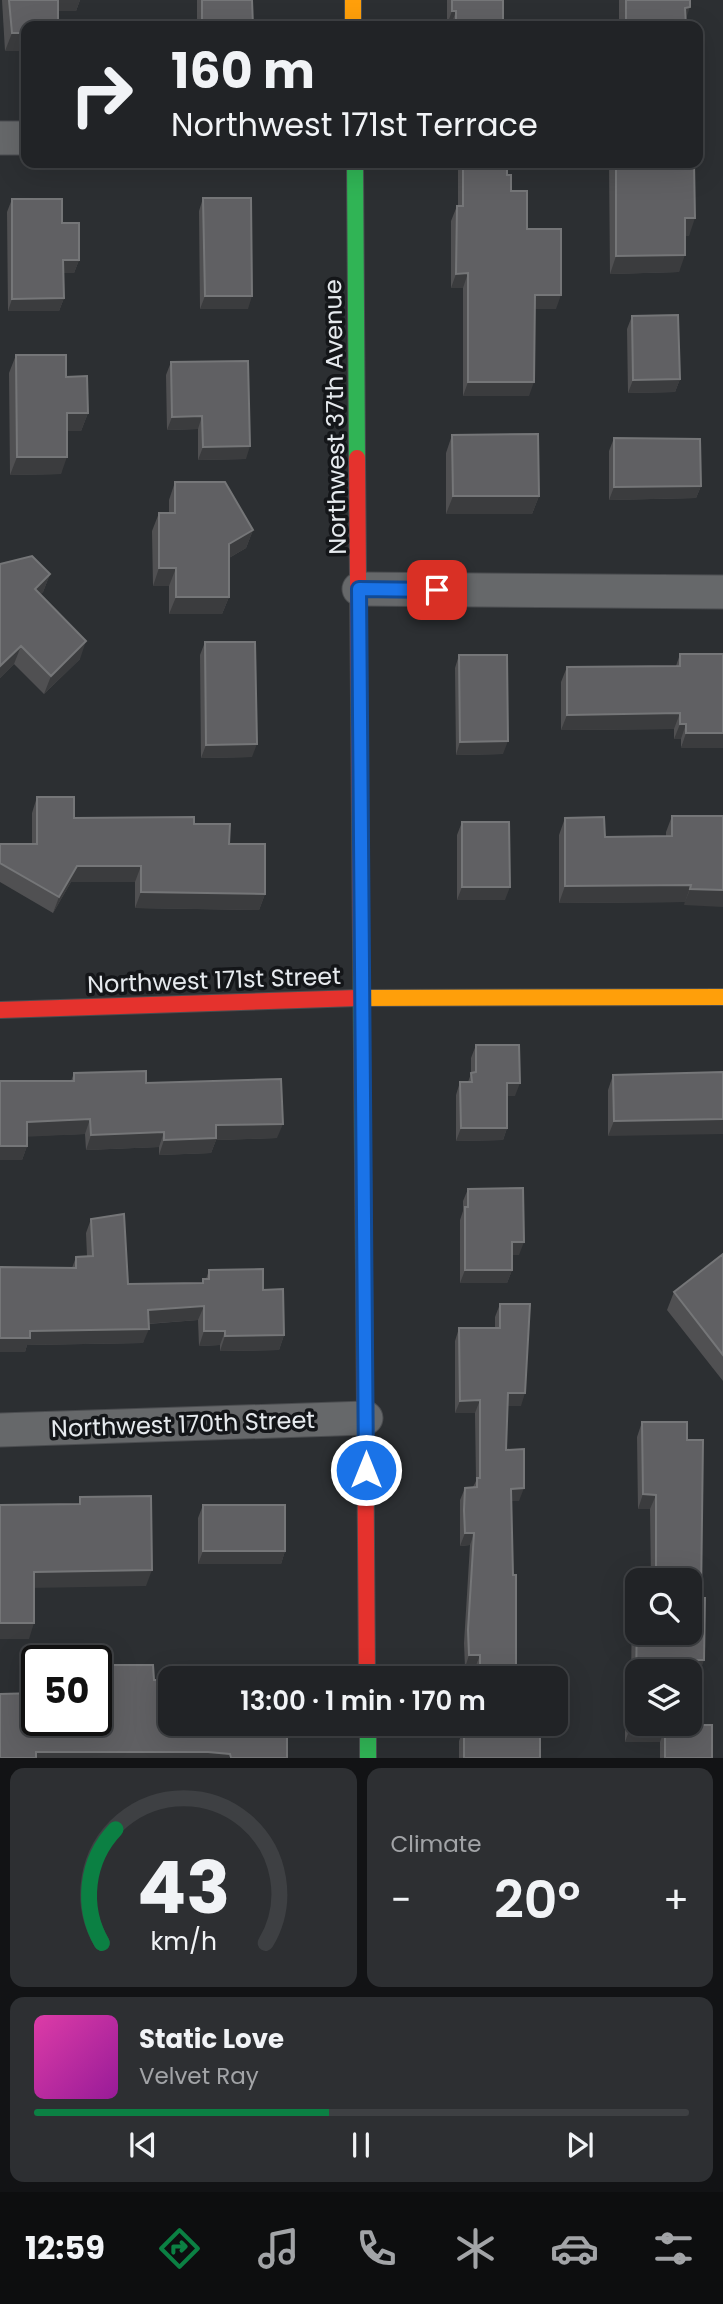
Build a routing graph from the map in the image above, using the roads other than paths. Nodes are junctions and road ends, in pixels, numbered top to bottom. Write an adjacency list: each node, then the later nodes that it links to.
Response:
1 (353, 0): 2 (main road)
2 (353, 21)
3 (0, 138): 4 (street)
4 (21, 138)
5 (355, 168): 6 (main road, Northwest 37th Avenue)
6 (359, 589): 7 (street); 9 (main road, Northwest 37th Avenue)
7 (723, 592)
8 (723, 997): 9 (main road, Northwest 171st Street)
9 (363, 998): 10 (main road, Northwest 171st Street); 11 (main road, Northwest 37th Avenue)
10 (0, 1010)
11 (366, 1418): 12 (street, Northwest 170th Street); 13 (main road, Northwest 37th Avenue)
12 (0, 1430)
13 (367, 1666)
14 (368, 1736): 15 (main road)
15 (368, 1758)

